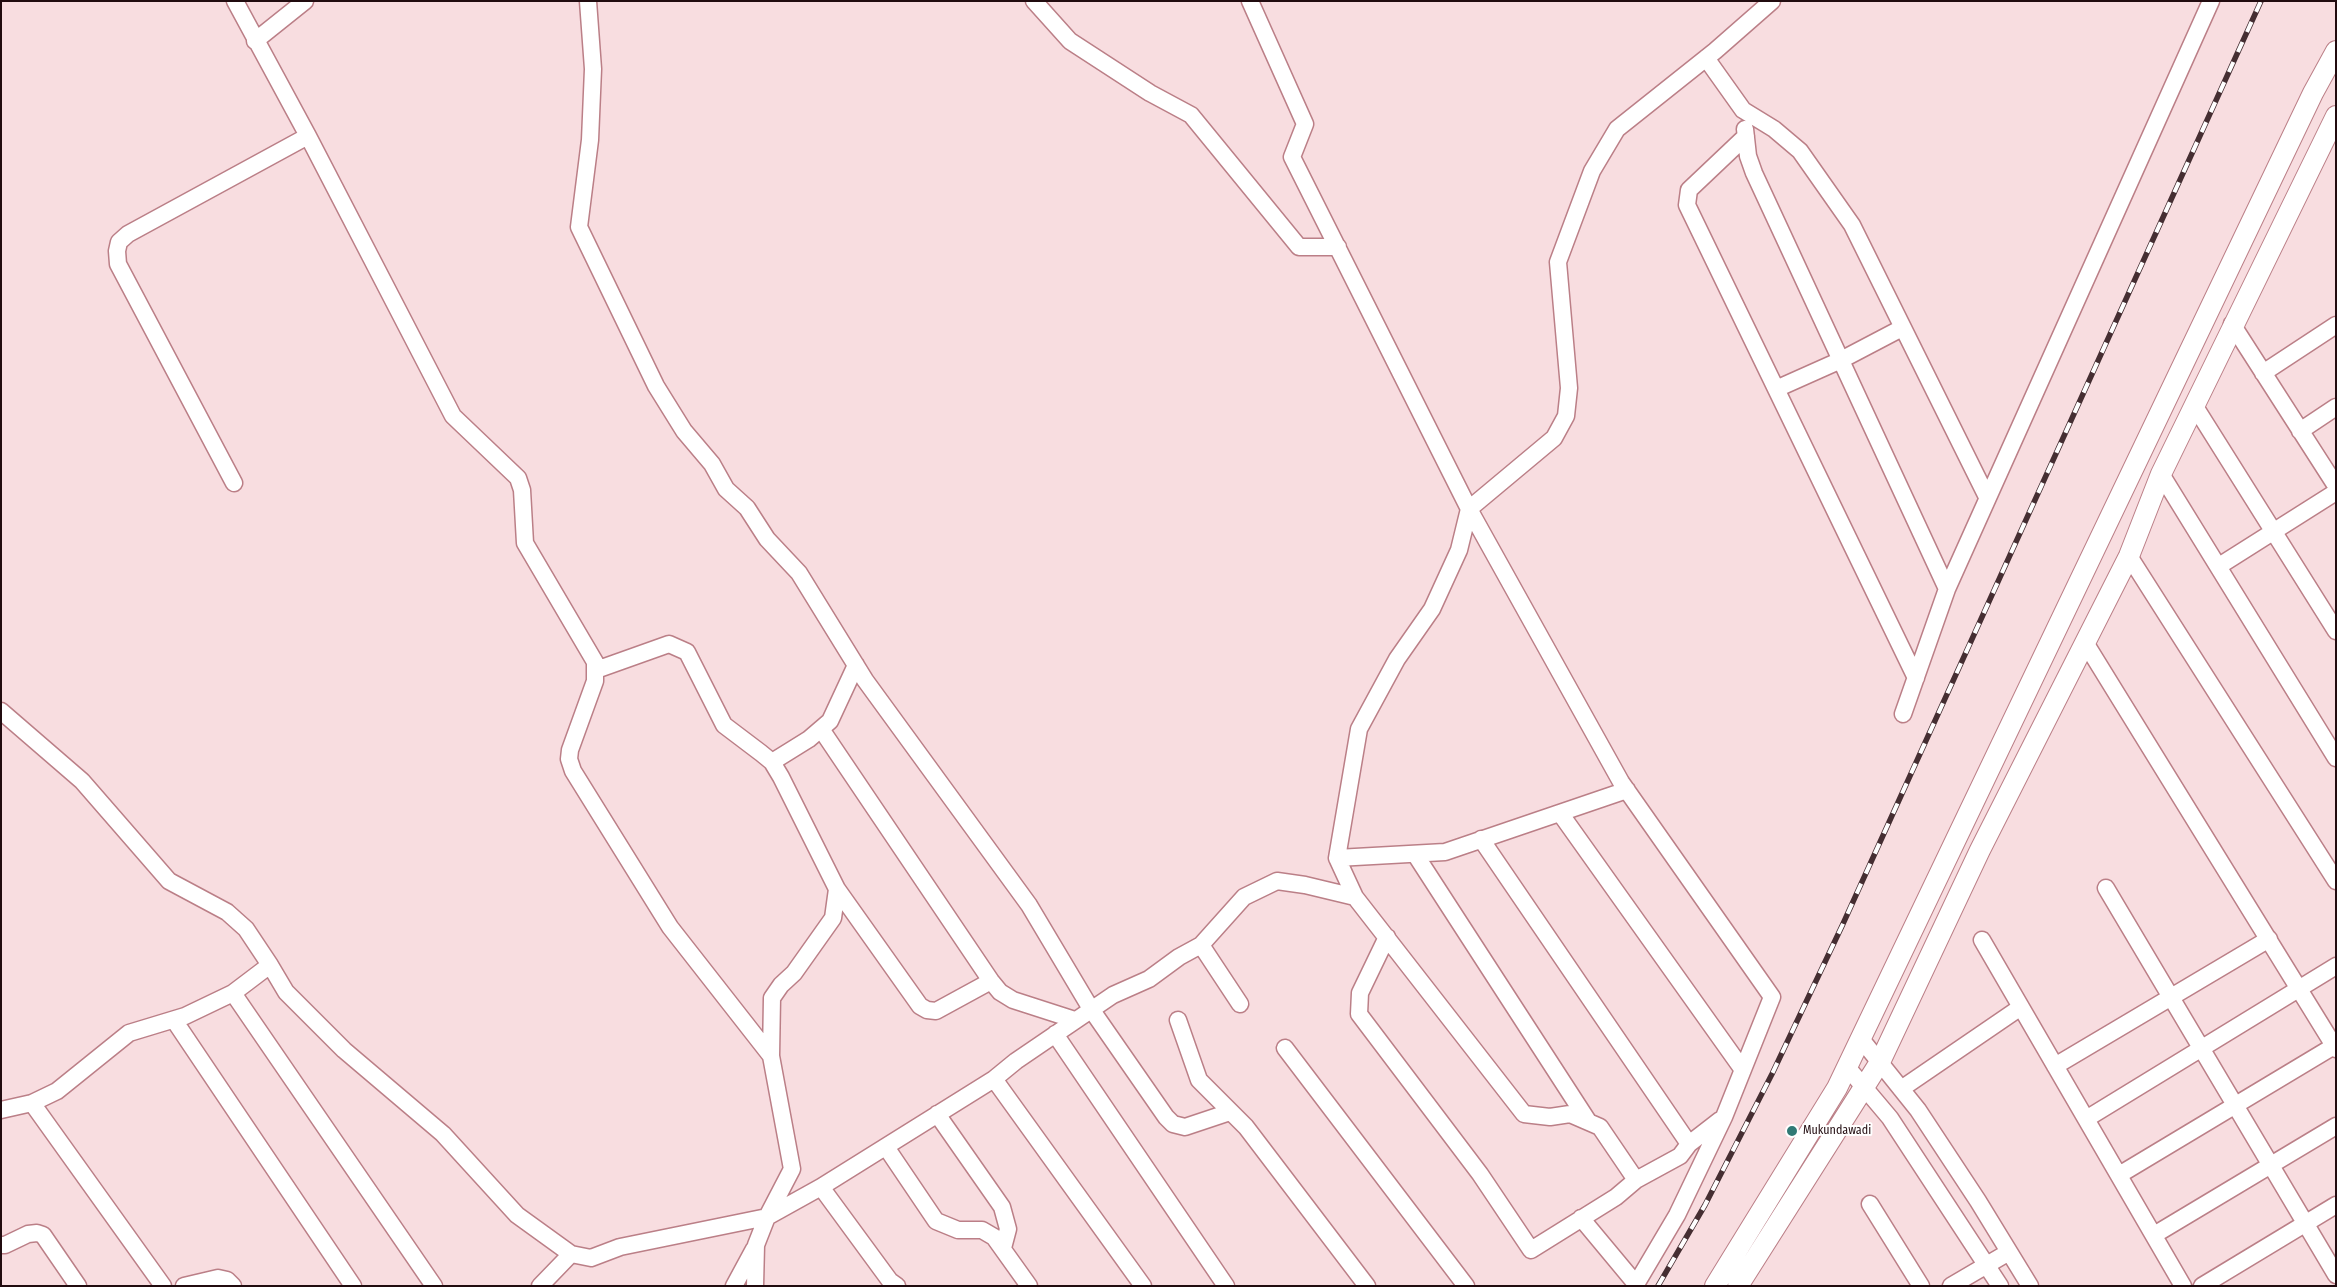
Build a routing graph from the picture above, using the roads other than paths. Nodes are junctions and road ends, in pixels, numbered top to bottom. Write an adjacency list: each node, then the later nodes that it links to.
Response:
1 (235, 1): 8 (street)
2 (305, 1): 8 (street)
3 (588, 1): 39 (street)
4 (1034, 1): 17 (street)
5 (1250, 1): 17 (street)
6 (1772, 1): 10 (street)
7 (2211, 1): 31 (street)
8 (255, 40): 15 (street)
9 (2336, 51): 11 (street)
10 (1706, 58): 13 (street); 32 (street)
11 (2331, 79): 12 (street)
12 (2313, 94): 14 (street); 73 (street)
13 (1743, 110): 16 (street); 20 (street)
14 (2334, 123): 18 (street)
15 (308, 136): 28 (street); 40 (street)
16 (1746, 136): 21 (street); 23 (street)
17 (1338, 247): 32 (street)
18 (2232, 324): 22 (street); 24 (street)
19 (2336, 325): 22 (street)
20 (1902, 328): 21 (street); 31 (street)
21 (1841, 360): 23 (street); 36 (street)
22 (2263, 373): 26 (street)
23 (1776, 389): 41 (street)
24 (2194, 405): 27 (street); 33 (street)
25 (2336, 407): 26 (street)
26 (2300, 431): 29 (street)
27 (2160, 474): 34 (street); 35 (street)
28 (234, 483)
29 (2336, 486)
30 (2336, 492): 33 (street)
31 (1987, 497): 36 (street)
32 (1469, 509): 47 (street); 51 (street)
33 (2274, 533): 35 (street); 37 (street)
34 (2129, 556): 38 (street); 52 (street)
35 (2219, 566): 45 (street)
36 (1948, 589): 41 (street)
37 (2336, 631)
38 (2086, 644): 57 (street); 78 (street)
39 (856, 665): 44 (street); 68 (street)
40 (596, 670): 46 (street); 77 (street)
41 (1916, 678): 43 (street)
42 (1, 712): 60 (street)
43 (1903, 714)
44 (821, 729): 46 (street); 62 (street)
45 (2336, 758)
46 (772, 762): 54 (street)
47 (1627, 790): 48 (street); 81 (street)
48 (1560, 813): 49 (street); 81 (street)
49 (1481, 839): 50 (street); 94 (street)
50 (1414, 854): 51 (street); 92 (street)
51 (1337, 858): 55 (street)
52 (2336, 881)
53 (2106, 888): 65 (street)
54 (837, 889): 62 (street); 77 (street)
55 (1355, 897): 56 (street); 59 (street)
56 (1387, 937): 92 (street); 103 (street)
57 (2268, 939): 63 (street); 65 (street)
58 (1982, 940): 67 (street)
59 (1201, 945): 66 (street); 68 (street)
60 (270, 965): 64 (street); 110 (street)
61 (2336, 966): 63 (street)
62 (991, 982): 70 (street)
63 (2298, 988): 74 (street); 76 (street)
64 (233, 993): 69 (street); 121 (street)
65 (2171, 997): 76 (street); 79 (street)
66 (1240, 1004)
67 (2021, 1007): 79 (street); 84 (street)
68 (1091, 1009): 70 (street); 88 (street)
69 (174, 1020): 85 (street); 120 (street)
70 (1076, 1020): 72 (street)
71 (1178, 1020): 88 (street)
72 (1055, 1034): 82 (street); 127 (street)
73 (1861, 1039): 78 (street); 80 (street)
74 (2335, 1047): 86 (street)
75 (1285, 1048): 129 (street)
76 (2202, 1048): 86 (street); 91 (street)
77 (771, 1056): 102 (street)
78 (1880, 1062): 83 (street); 84 (street)
79 (2055, 1066): 91 (street)
80 (1847, 1067): 83 (street); 130 (street)
81 (1743, 1070): 90 (street)
82 (994, 1079): 89 (street); 126 (street)
83 (1866, 1087): 111 (street); 131 (street)
84 (1901, 1089): 109 (street)
85 (32, 1102): 87 (street); 117 (street)
86 (2236, 1106): 96 (street); 97 (street)
87 (1, 1110)
88 (1230, 1112): 128 (street)
89 (937, 1114): 95 (street); 108 (street)
90 (1724, 1117): 94 (street); 115 (street)
91 (2086, 1119): 97 (street)
92 (1588, 1122): 98 (street)
93 (2336, 1126): 96 (street)
94 (1689, 1144): 98 (street)
95 (886, 1147): 99 (street); 108 (street)
96 (2271, 1166): 104 (street); 105 (street)
97 (2119, 1175): 105 (street)
98 (1636, 1180): 103 (street)
99 (821, 1187): 102 (street); 124 (street)
100 (1870, 1204): 132 (street)
101 (2336, 1205): 104 (street)
102 (767, 1217): 107 (street); 110 (street)
103 (1581, 1218): 115 (street)
104 (2306, 1224): 112 (street); 137 (street)
105 (2154, 1236): 136 (street)
106 (1, 1244): 116 (street)
107 (756, 1244): 114 (street); 123 (street)
108 (1003, 1248): 125 (street)
109 (2009, 1252): 111 (street); 135 (street)
110 (571, 1254): 122 (street)
111 (1987, 1264): 133 (street); 134 (street)
112 (2336, 1275)
113 (2336, 1283): 138 (street)
114 (756, 1285)
115 (1636, 1285)
116 (78, 1286)
117 (163, 1286)
118 (184, 1286): 119 (street)
119 (233, 1286)
120 (353, 1286)
121 (434, 1286)
122 (540, 1286)
123 (734, 1286)
124 (897, 1286)
125 (1029, 1286)
126 (1144, 1286)
127 (1226, 1286)
128 (1367, 1286)
129 (1466, 1286)
130 (1715, 1286)
131 (1738, 1286)
132 (1921, 1286)
133 (1951, 1286)
134 (2000, 1286)
135 (2030, 1286)
136 (2183, 1286)
137 (2202, 1286)
138 (2331, 1286)

